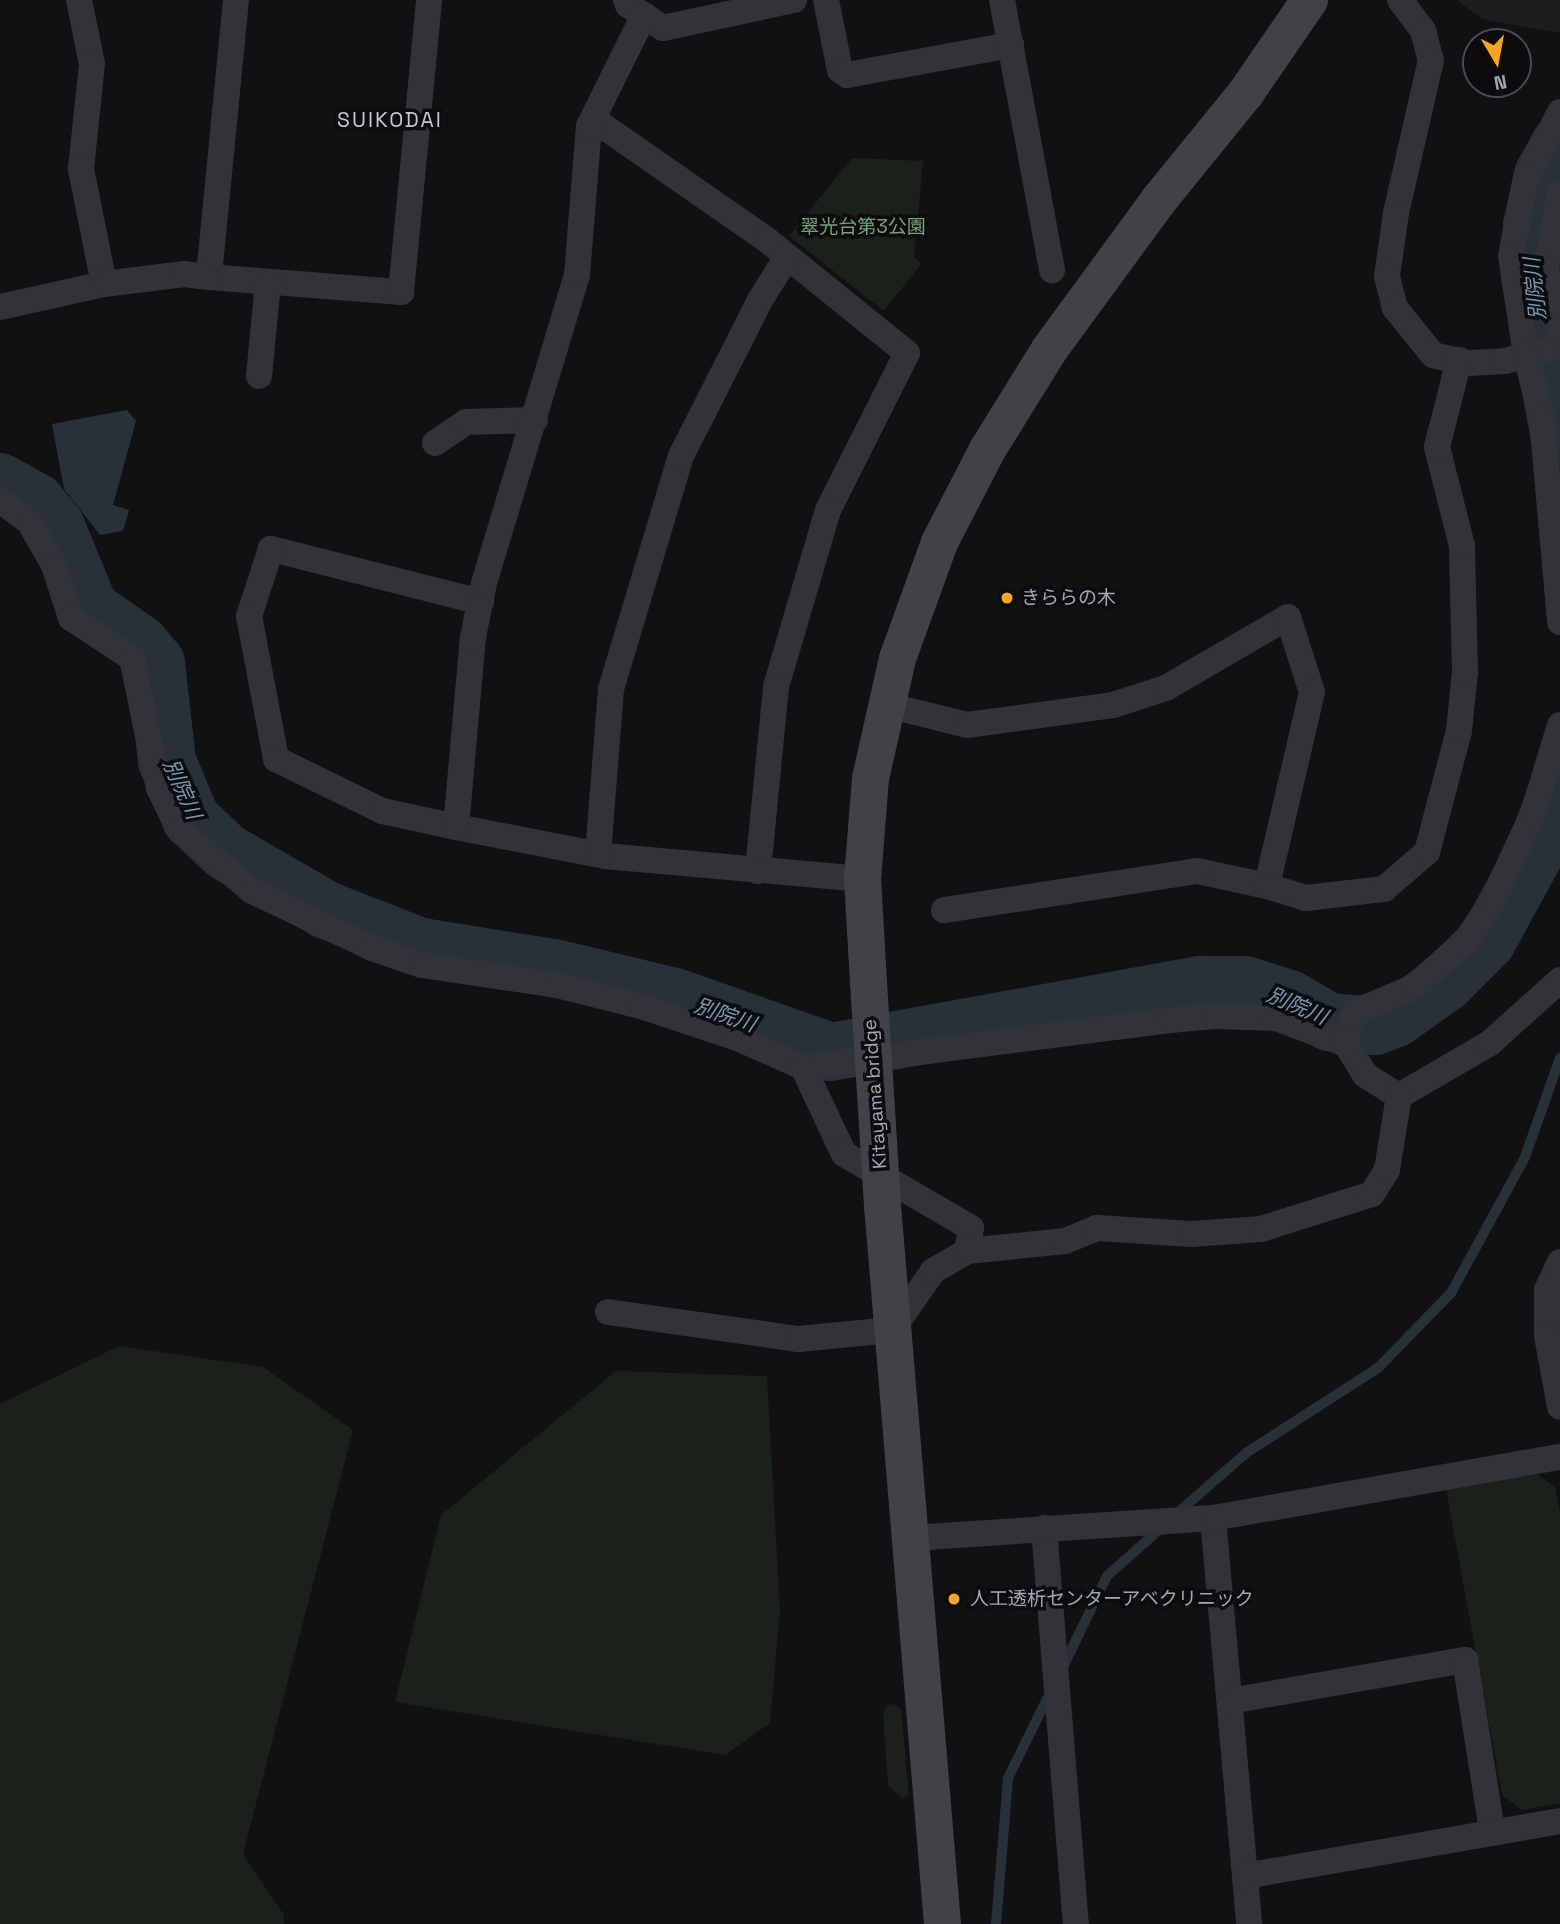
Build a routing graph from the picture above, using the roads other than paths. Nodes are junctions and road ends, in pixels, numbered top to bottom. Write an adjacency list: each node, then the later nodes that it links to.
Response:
1 (79, 0): 18 (street)
2 (236, 0): 16 (street)
3 (429, 0): 17 (street)
4 (794, 0): 9 (street)
5 (827, 0): 10 (street)
6 (1002, 0): 10 (street)
7 (1309, 0): 30 (street, Kitayama bridge)
8 (1400, 0): 23 (street)
9 (635, 8): 12 (street)
10 (1011, 45): 15 (street)
11 (1560, 112): 22 (street)
12 (593, 119): 14 (street); 25 (street)
13 (1560, 193): 20 (street)
14 (787, 257): 33 (street); 34 (street)
15 (1052, 270)
16 (209, 277): 17 (street); 18 (street)
17 (268, 282): 24 (street)
18 (104, 284): 19 (street)
19 (0, 307)
20 (1560, 332)
21 (1560, 346): 22 (street)
22 (1527, 355): 23 (street); 29 (street)
23 (1459, 360): 36 (street)
24 (259, 376)
25 (535, 420): 26 (street); 28 (street)
26 (435, 443)
27 (0, 500): 40 (street)
28 (481, 602): 32 (street); 32 (street)
29 (1560, 622)
30 (887, 705): 35 (street, Kitayama bridge); 36 (street)
31 (1560, 725): 39 (street)
32 (456, 827): 33 (street)
33 (598, 854): 34 (street)
34 (758, 871): 35 (street)
35 (862, 879): 45 (street, Kitayama bridge, bridge)
36 (1267, 886): 37 (street)
37 (944, 910)
38 (1560, 979): 41 (street)
39 (1346, 1044): 40 (street); 41 (street)
40 (803, 1067): 42 (street)
41 (1399, 1096): 42 (street)
42 (967, 1251): 45 (street)
43 (1560, 1262): 46 (street)
44 (608, 1312): 45 (street)
45 (892, 1330): 50 (street, Kitayama bridge)
46 (1560, 1407)
47 (1560, 1457): 48 (street)
48 (1213, 1518): 49 (street); 51 (street)
49 (1044, 1528): 50 (street); 56 (street)
50 (912, 1538): 55 (street, Kitayama bridge)
51 (1230, 1701): 53 (street); 54 (street)
52 (1560, 1821): 53 (street)
53 (1492, 1830): 54 (street)
54 (1245, 1876): 57 (street)
55 (942, 1924)
56 (1076, 1924)
57 (1249, 1924)

